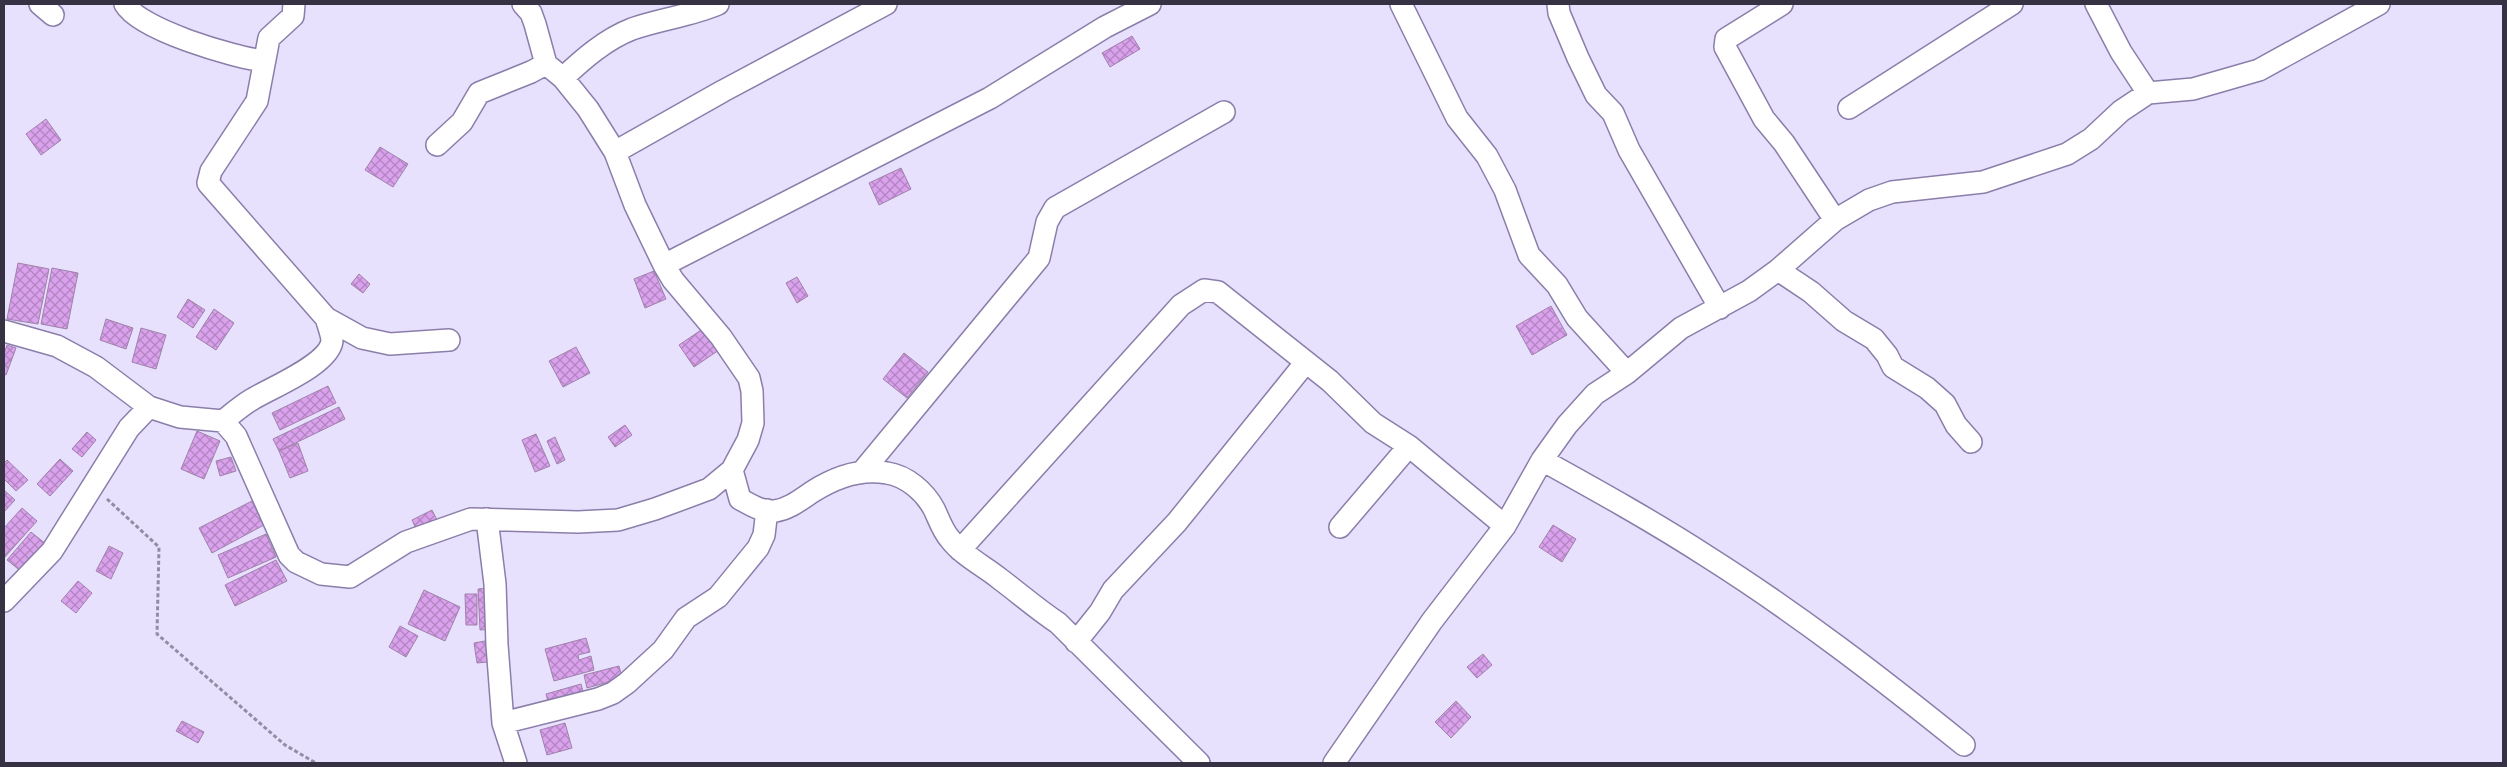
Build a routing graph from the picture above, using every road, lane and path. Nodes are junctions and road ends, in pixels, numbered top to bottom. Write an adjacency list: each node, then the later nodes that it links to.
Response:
1 (125, 4): 13 (street)
2 (294, 4): 13 (street)
3 (523, 4): 14 (street)
4 (718, 4): 15 (street)
5 (886, 4): 20 (street)
6 (1150, 4): 22 (street)
7 (1401, 4): 29 (street)
8 (1558, 4): 24 (street)
9 (1782, 4): 21 (street)
10 (2012, 4): 17 (street)
11 (2096, 4): 16 (street)
12 (2379, 4): 16 (street)
13 (264, 61): 25 (street)
14 (546, 64): 15 (street); 19 (street)
15 (563, 78): 20 (street)
16 (2148, 93): 21 (street)
17 (1849, 108)
18 (1224, 112): 36 (street)
19 (438, 145)
20 (615, 152): 22 (street)
21 (1835, 220): 23 (street)
22 (664, 265): 35 (street)
23 (1778, 270): 24 (street); 32 (street)
24 (1720, 308): 29 (street)
25 (326, 318): 27 (street); 31 (street)
26 (4, 331): 30 (street)
27 (449, 340)
28 (1306, 362): 33 (street); 44 (street); 46 (street)
29 (1627, 373): 34 (street)
30 (149, 407): 31 (street); 37 (street)
31 (223, 421): 41 (street)
32 (1971, 442)
33 (1410, 446): 42 (street); 43 (street)
34 (1542, 460): 42 (street); 48 (street)
35 (732, 470): 38 (street); 39 (street)
36 (862, 472): 40 (street); 44 (street)
37 (94, 487): 45 (street); 49 (path)
38 (709, 489): 39 (street); 41 (street)
39 (740, 499): 40 (street)
40 (767, 510): 47 (street)
41 (487, 519): 47 (street)
42 (1505, 526): 52 (street)
43 (1340, 527)
44 (960, 550): 46 (street)
45 (4, 601)
46 (1076, 642): 51 (street)
47 (503, 723): 50 (street)
48 (1964, 745)
49 (316, 763)
50 (516, 763)
51 (1198, 763)
52 (1334, 763)

